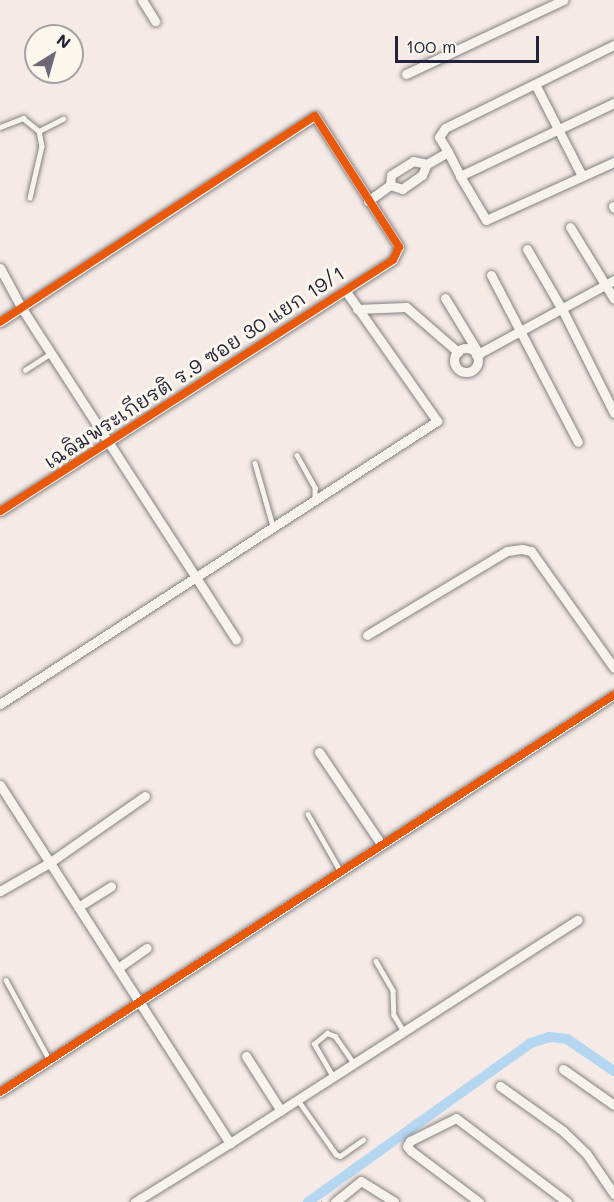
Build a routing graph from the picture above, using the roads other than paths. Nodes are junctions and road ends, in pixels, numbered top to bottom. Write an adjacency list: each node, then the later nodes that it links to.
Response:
1 (142, 0): 3 (street)
2 (563, 0): 5 (street)
3 (155, 21)
4 (614, 45): 6 (street)
5 (406, 74)
6 (535, 84): 10 (street); 12 (street)
7 (614, 103): 10 (street)
8 (63, 119): 11 (lane)
9 (0, 127): 11 (lane)
10 (558, 130): 15 (street); 16 (street)
11 (39, 132): 18 (lane)
12 (448, 153): 14 (street); 15 (street)
13 (614, 162): 16 (street)
14 (427, 164): 17 (street); 17 (street)
15 (460, 176): 16 (street)
16 (582, 176)
17 (390, 184): 19 (street)
18 (30, 198)
19 (368, 201): 25 (street, เฉลิมพระเกียรติ ร.9 ซอย 30 แยก 19/1); 28 (street)
20 (570, 227): 24 (street)
21 (527, 249): 30 (street)
22 (0, 268): 28 (street)
23 (491, 275): 32 (street)
24 (610, 283): 27 (street); 30 (street)
25 (345, 290): 29 (street); 38 (street, เฉลิมพระเกียรติ ร.9 ซอย 30 แยก 19/1)
26 (445, 298): 35 (street)
27 (614, 299)
28 (21, 307): 31 (street); 34 (street)
29 (357, 309): 33 (street); 42 (street)
30 (563, 310): 32 (street); 37 (street)
31 (0, 322)
32 (520, 332): 35 (street); 39 (street)
33 (458, 352): 35 (street); 35 (street)
34 (51, 353): 36 (lane); 38 (street)
35 (478, 355)
36 (25, 370)
37 (614, 412)
38 (110, 439): 43 (street, เฉลิมพระเกียรติ ร.9 ซอย 30 แยก 19/1); 45 (street)
39 (578, 442)
40 (297, 455): 42 (lane)
41 (255, 462): 44 (lane)
42 (315, 502): 44 (street)
43 (0, 511)
44 (274, 528): 45 (street)
45 (194, 578): 47 (street); 50 (street)
46 (367, 636): 48 (street)
47 (236, 639)
48 (614, 668)
49 (614, 695): 55 (street)
50 (0, 704)
51 (319, 753): 55 (street)
52 (0, 785): 56 (street)
53 (145, 796): 56 (street)
54 (308, 814): 57 (lane)
55 (381, 844): 57 (street)
56 (49, 864): 59 (street); 60 (street)
57 (340, 870): 66 (street)
58 (111, 886): 60 (street)
59 (0, 891)
60 (78, 907): 64 (street)
61 (578, 920): 67 (street)
62 (147, 948): 64 (street)
63 (376, 961): 67 (lane)
64 (118, 968): 66 (street)
65 (6, 980): 69 (lane)
66 (139, 1000): 69 (street); 79 (street)
67 (403, 1030): 70 (street)
68 (246, 1056): 77 (street)
69 (49, 1060): 74 (street)
70 (354, 1063): 72 (street); 72 (lane)
71 (563, 1069): 76 (street)
72 (333, 1077): 75 (street)
73 (500, 1086): 80 (street)
74 (0, 1091)
75 (298, 1100): 77 (street); 78 (lane)
76 (614, 1105)
77 (281, 1111): 79 (street)
78 (363, 1140)
79 (230, 1143): 81 (street)
80 (614, 1194)
81 (135, 1202)
82 (335, 1202): 83 (street)
83 (394, 1202)
84 (479, 1202): 85 (street)
85 (567, 1202)

